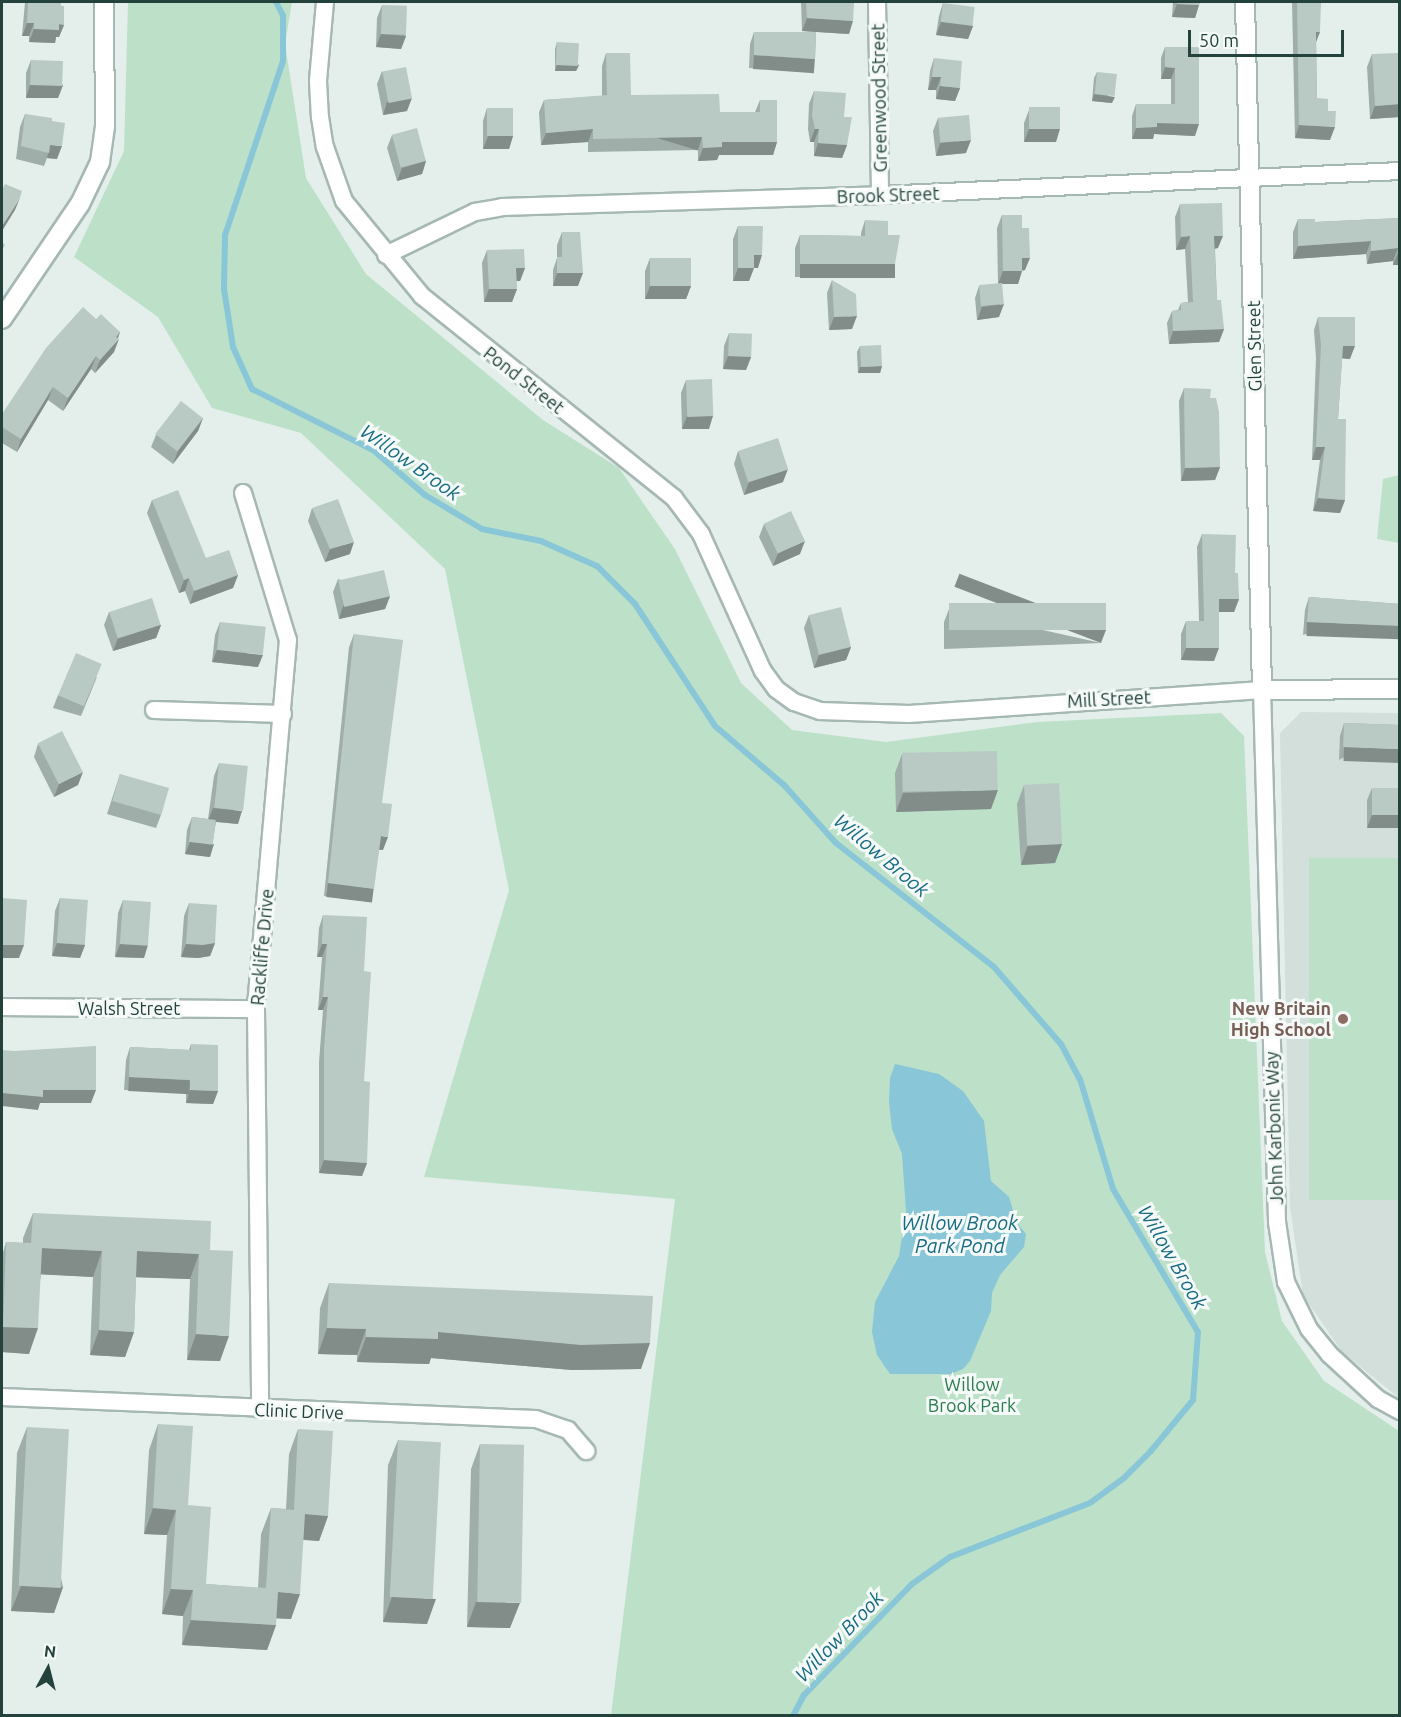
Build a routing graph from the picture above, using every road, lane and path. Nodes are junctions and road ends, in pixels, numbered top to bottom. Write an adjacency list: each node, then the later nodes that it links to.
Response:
1 (104, 2): 9 (street)
2 (326, 2): 8 (street, Pond Street)
3 (877, 2): 7 (street, Greenwood Street)
4 (1245, 2): 6 (street, Glen Street)
5 (1400, 171): 6 (street, Brook Street)
6 (1250, 179): 7 (street, Brook Street); 12 (street, Glen Street)
7 (880, 195): 8 (street, Brook Street)
8 (386, 255): 14 (street, Pond Street)
9 (2, 319)
10 (243, 492): 15 (street, Rackliffe Drive)
11 (1400, 689): 12 (street, Mill Street)
12 (1262, 690): 14 (street, Mill Street); 20 (street, John Karbonic Way)
13 (154, 710): 15 (street)
14 (820, 711)
15 (283, 714): 17 (street, Rackliffe Drive)
16 (2, 1007): 17 (street, Walsh Street)
17 (256, 1009): 19 (street, Rackliffe Drive)
18 (2, 1397): 19 (street, Clinic Drive)
19 (260, 1409): 21 (street, Clinic Drive)
20 (1400, 1411)
21 (586, 1451)

